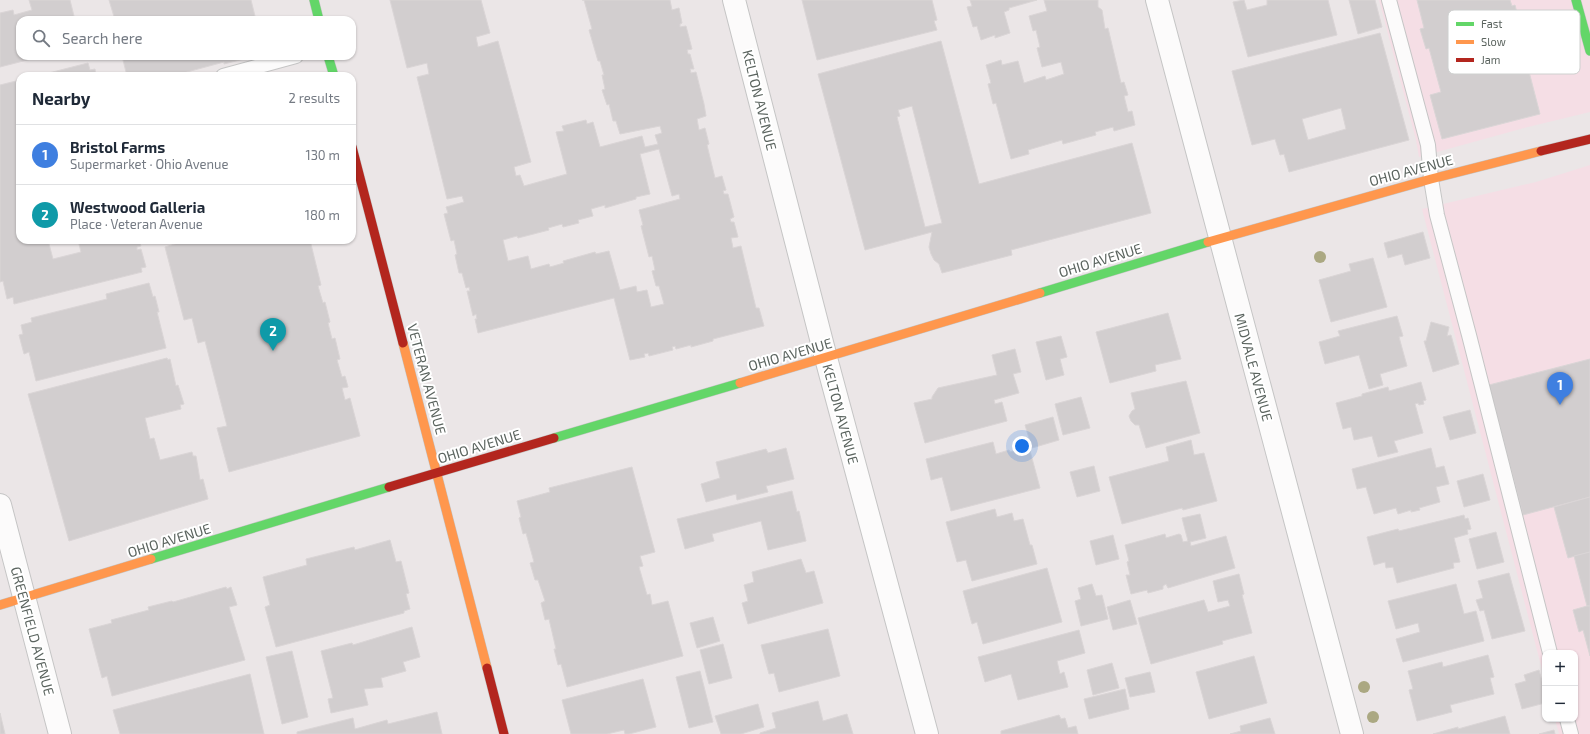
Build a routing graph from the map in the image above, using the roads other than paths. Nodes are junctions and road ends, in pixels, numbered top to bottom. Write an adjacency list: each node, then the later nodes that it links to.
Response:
1 (314, 0): 8 (street)
2 (734, 0): 18 (street, KELTON AVENUE)
3 (1157, 0): 17 (street, MIDVALE AVENUE)
4 (1389, 0): 16 (lane)
5 (1576, 0): 6 (street)
6 (1579, 10)
7 (1580, 15): 9 (street)
8 (318, 16)
9 (1590, 51)
10 (281, 60): 12 (lane)
11 (329, 60): 13 (street)
12 (238, 72)
13 (333, 72)
14 (1590, 139): 16 (street, OHIO AVENUE)
15 (356, 162): 19 (street, VETERAN AVENUE)
16 (1431, 179): 17 (street, OHIO AVENUE); 23 (lane)
17 (1220, 239): 18 (street, OHIO AVENUE); 28 (street, MIDVALE AVENUE)
18 (826, 358): 19 (street, OHIO AVENUE); 27 (street, KELTON AVENUE)
19 (437, 473): 21 (street, OHIO AVENUE); 26 (street, VETERAN AVENUE)
20 (0, 505): 21 (street, GREENFIELD AVENUE)
21 (24, 598): 22 (street, OHIO AVENUE); 25 (street, GREENFIELD AVENUE)
22 (0, 605)
23 (1549, 650)
24 (1568, 722): 29 (lane)
25 (60, 734)
26 (504, 734)
27 (927, 734)
28 (1352, 734)
29 (1571, 734)

